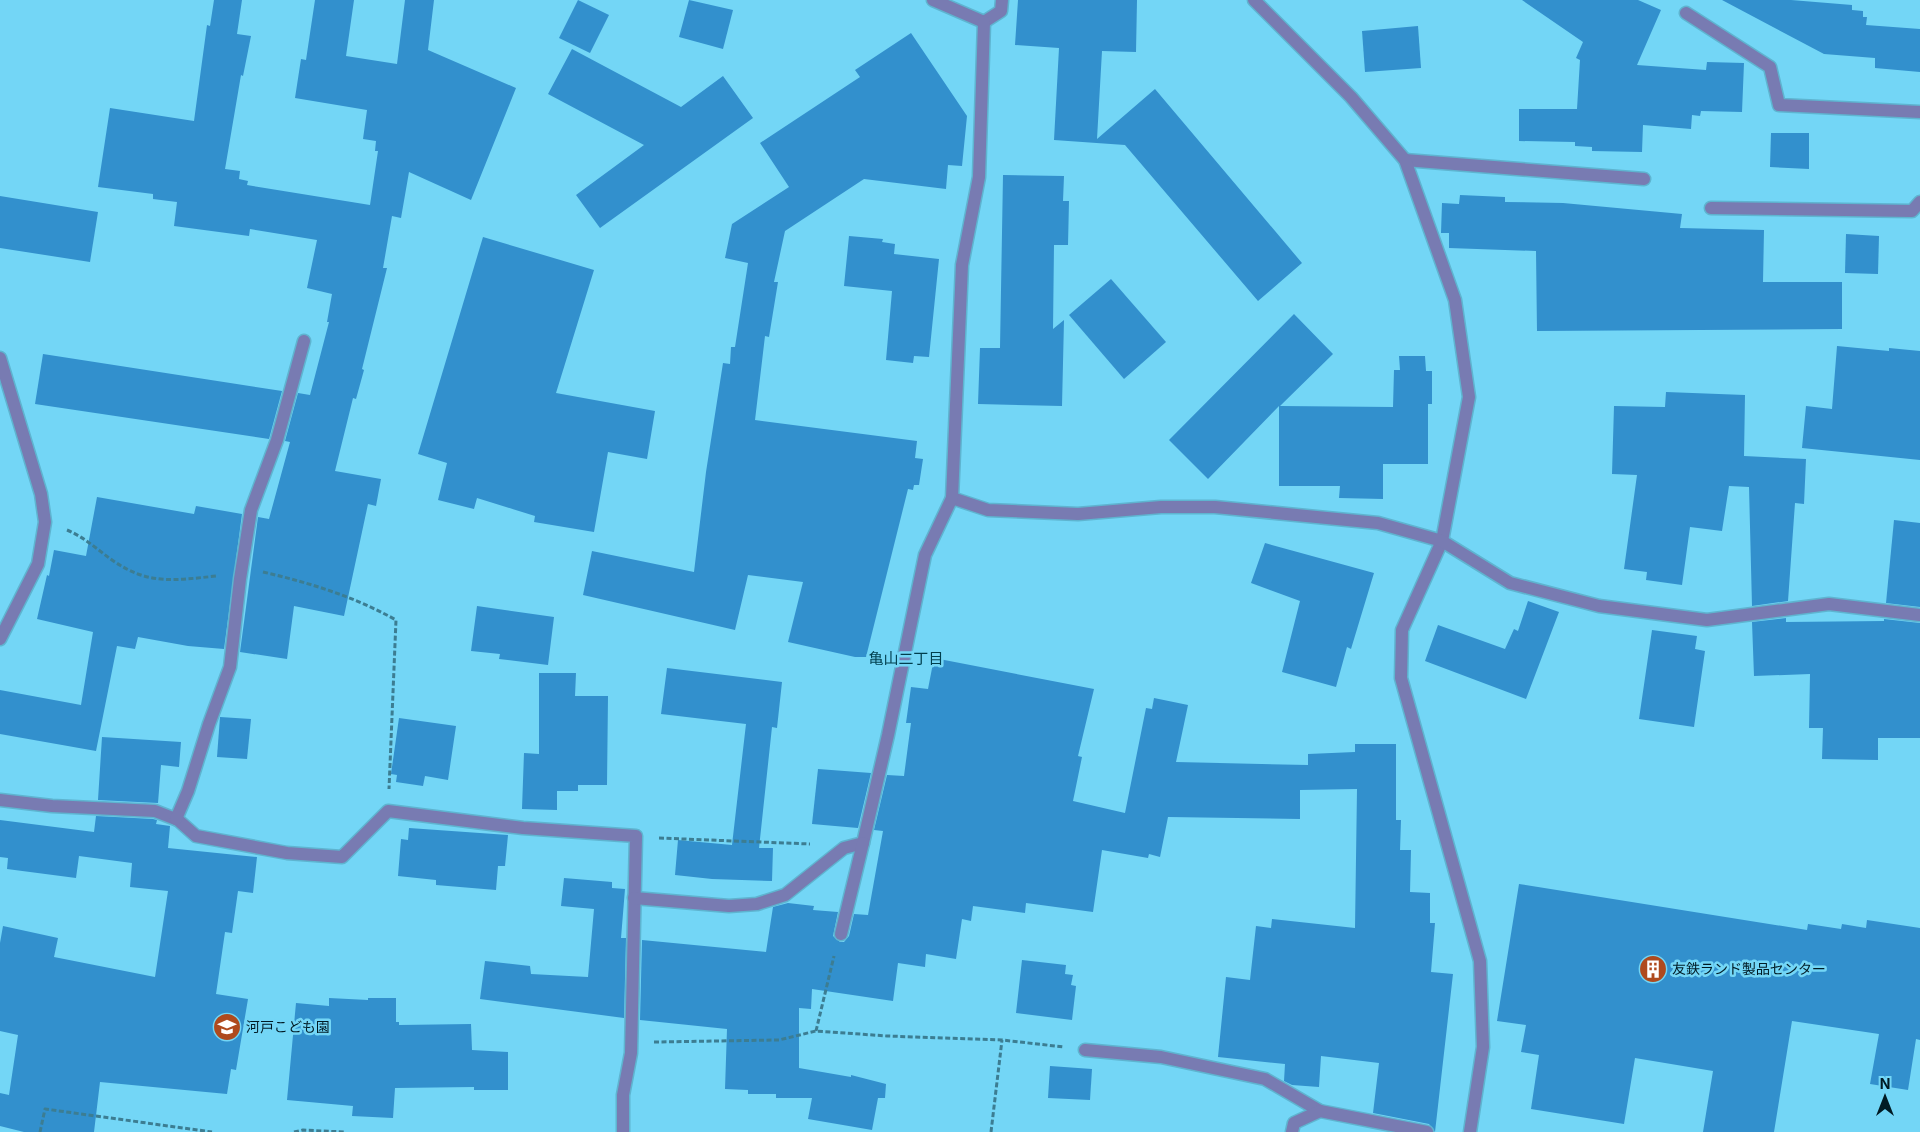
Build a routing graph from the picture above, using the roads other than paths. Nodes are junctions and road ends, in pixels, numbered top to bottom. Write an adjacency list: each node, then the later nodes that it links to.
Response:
1 (933, 0): 5 (street)
2 (1002, 0): 5 (street)
3 (1254, 0): 7 (street)
4 (1686, 13): 6 (street)
5 (984, 22): 13 (street)
6 (1920, 112)
7 (1405, 160): 8 (street); 14 (street)
8 (1644, 179)
9 (1920, 202): 10 (street)
10 (1711, 208)
11 (304, 341): 18 (street)
12 (0, 358): 16 (street)
13 (952, 498): 14 (street); 19 (street)
14 (1442, 541): 15 (street); 27 (street)
15 (1920, 615)
16 (0, 639)
17 (0, 800): 18 (street)
18 (176, 819): 20 (street)
19 (863, 843): 20 (street); 21 (street)
20 (634, 898): 24 (street)
21 (842, 934)
22 (1085, 1050): 23 (street)
23 (1320, 1111): 25 (street); 26 (street)
24 (623, 1132)
25 (1292, 1132)
26 (1427, 1132)
27 (1470, 1132)

